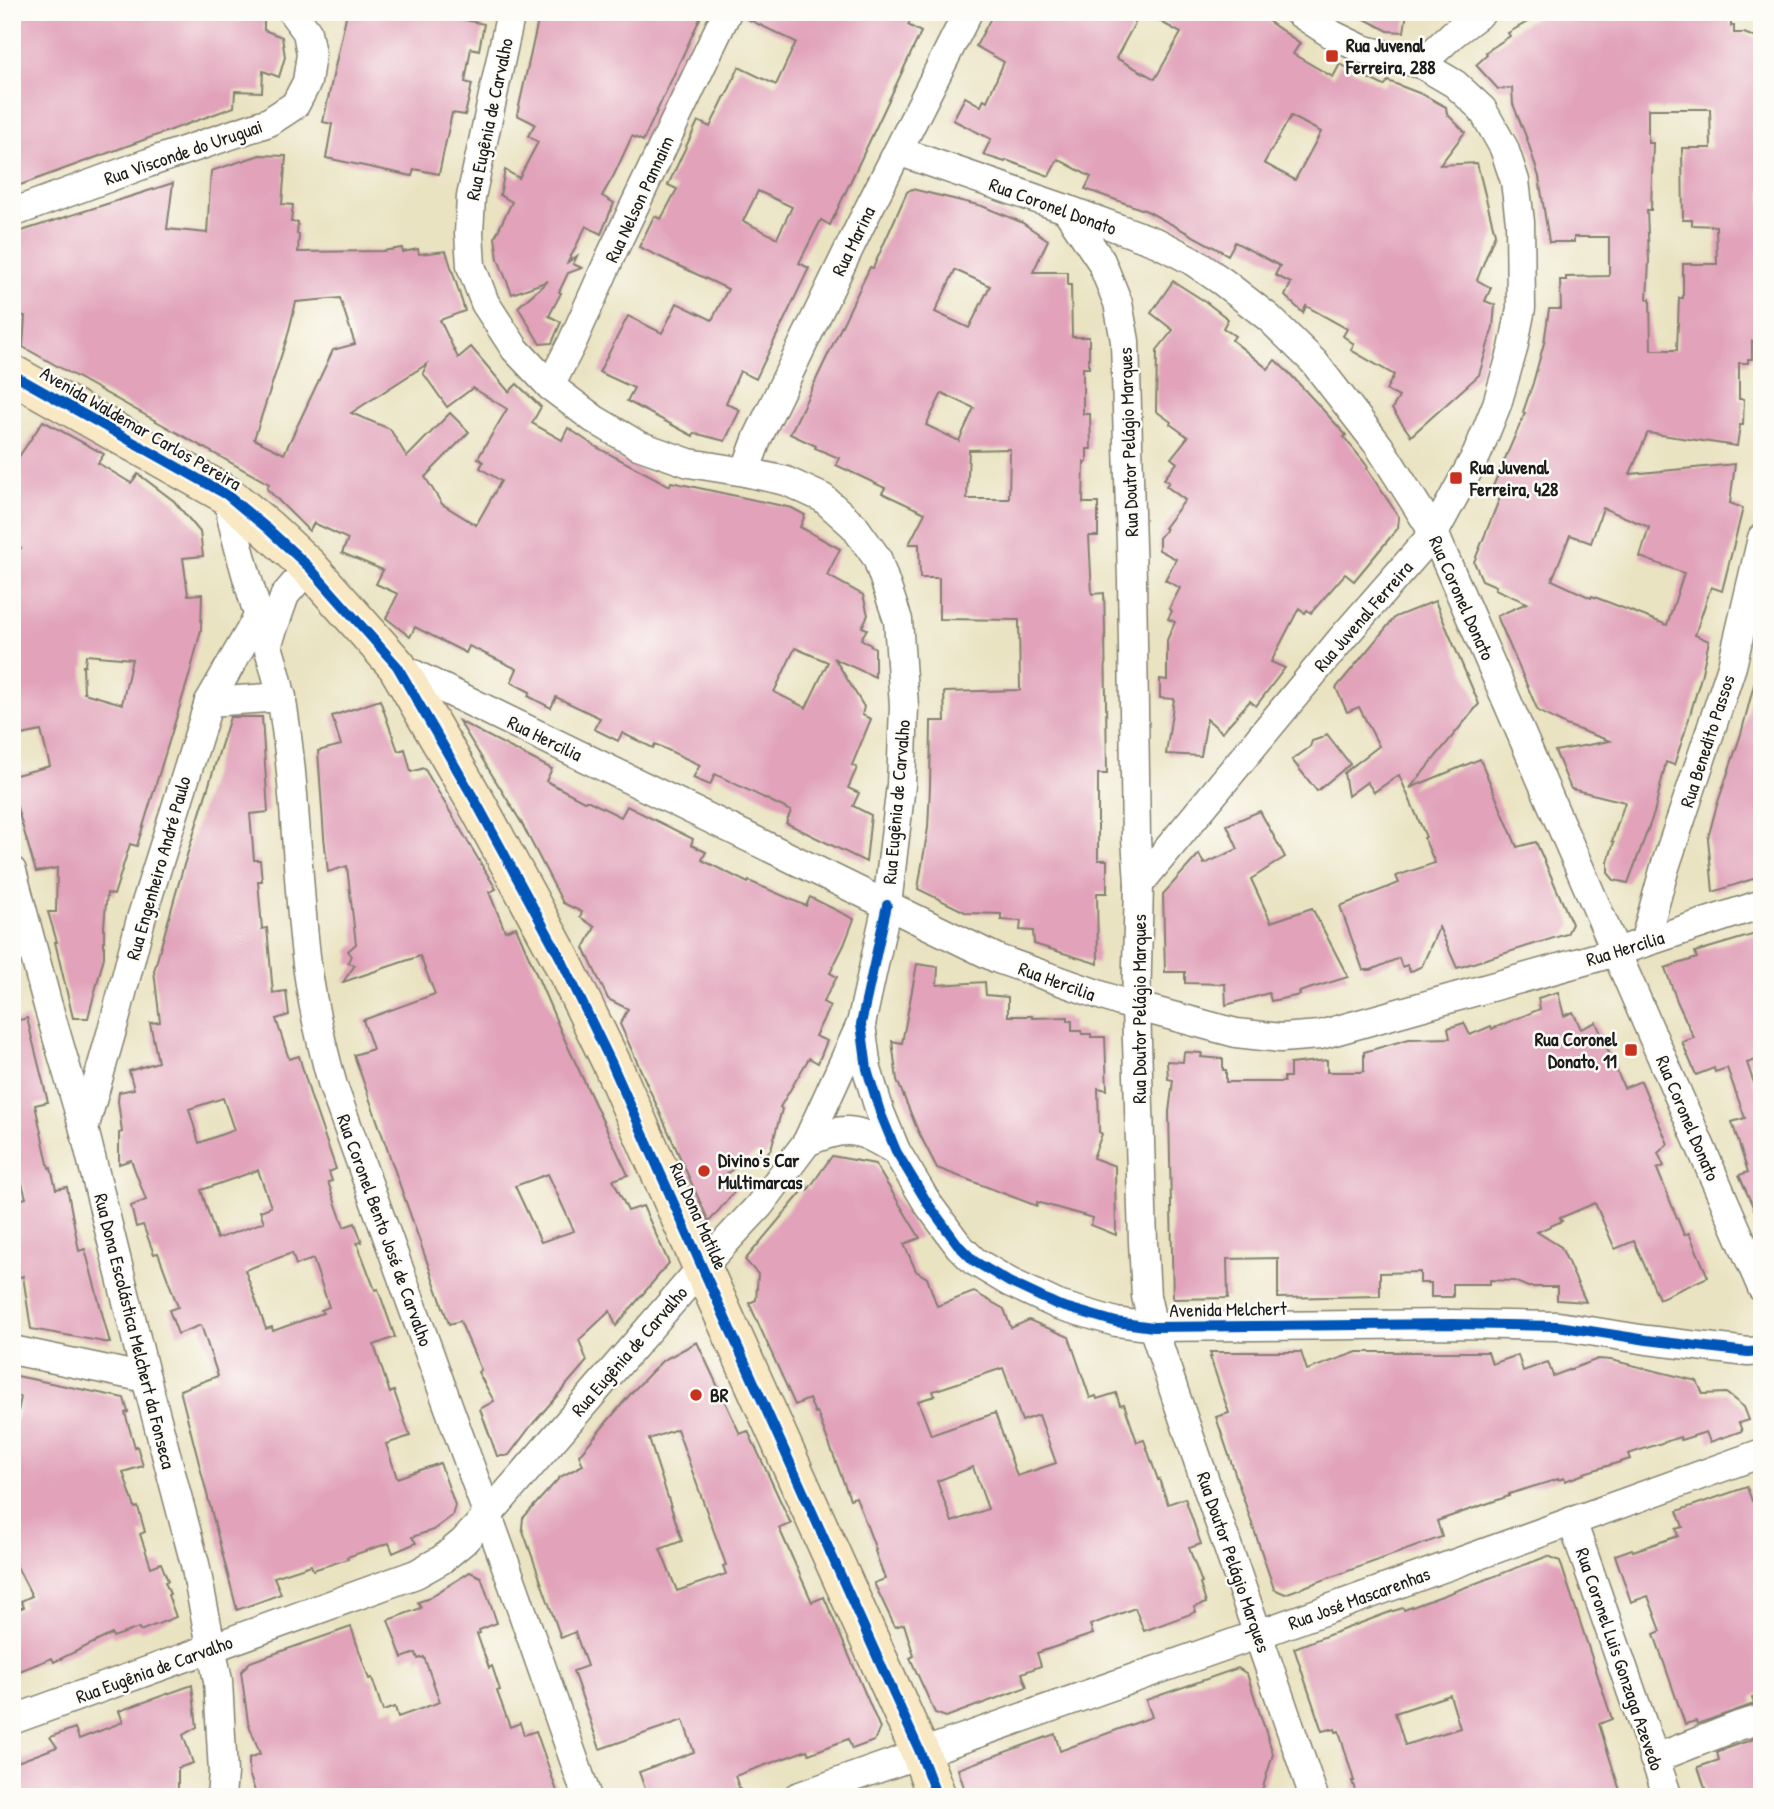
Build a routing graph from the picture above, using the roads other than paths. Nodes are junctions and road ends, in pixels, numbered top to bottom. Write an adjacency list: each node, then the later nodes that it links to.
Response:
1 (292, 12): 10 (street, Rua Visconde do Uruguai)
2 (511, 12): 12 (street, Rua Eugênia de Carvalho)
3 (727, 12): 12 (street, Rua Nelson Pannaim)
4 (968, 12): 8 (street, Rua Marina)
5 (1298, 12): 7 (street, Rua Juvenal Ferreira)
6 (1482, 12): 7 (street)
7 (1420, 64): 15 (street, Rua Juvenal Ferreira)
8 (898, 151): 9 (street, Rua Coronel Donato); 13 (street, Rua Marina)
9 (1066, 209): 15 (street, Rua Coronel Donato); 23 (street, Rua Doutor Pelágio Marques)
10 (12, 213)
11 (12, 374): 14 (street, Avenida Waldemar Carlos Pereira)
12 (550, 386): 13 (street, Rua Eugênia de Carvalho)
13 (744, 472): 25 (street, Rua Eugênia de Carvalho)
14 (227, 495): 17 (street, Avenida Waldemar Carlos Pereira); 18 (street, Rua Coronel Bento José de Carvalho)
15 (1434, 533): 23 (street, Rua Juvenal Ferreira); 27 (street, Rua Coronel Donato)
16 (1762, 538): 26 (street, Rua Benedito Passos)
17 (309, 568): 18 (street); 19 (street, Avenida Waldemar Carlos Pereira)
18 (263, 630): 20 (street, Rua Coronel Bento José de Carvalho); 21 (street, Rua Engenheiro André Paulo)
19 (397, 666): 25 (street, Rua Hercilia); 33 (street, Rua Dona Matilde)
20 (282, 697): 21 (street); 40 (street, Rua Coronel Bento José de Carvalho)
21 (209, 702): 30 (street, Rua Engenheiro André Paulo)
22 (12, 872): 30 (street, Rua Dona Escolástica Melchert da Fonseca)
23 (1139, 884): 28 (street, Rua Doutor Pelágio Marques)
24 (1762, 904): 26 (street, Rua Hercilia)
25 (887, 905): 28 (street, Rua Hercilia); 29 (street, Rua Eugênia de Carvalho)
26 (1644, 943): 27 (street, Rua Hercilia)
27 (1616, 952): 28 (street, Rua Hercilia); 34 (street, Rua Coronel Donato)
28 (1136, 1007): 35 (street, Rua Doutor Pelágio Marques)
29 (861, 1024): 31 (street, Rua Eugênia de Carvalho); 32 (street, Avenida Melchert)
30 (84, 1129): 38 (street, Rua Dona Escolástica Melchert da Fonseca)
31 (807, 1142): 32 (street, Avenida Melchert); 33 (street, Rua Eugênia de Carvalho)
32 (895, 1151): 35 (street, Avenida Melchert)
33 (702, 1267): 40 (street, Rua Eugênia de Carvalho); 46 (street, Rua Dona Matilde)
34 (1762, 1288)
35 (1153, 1327): 37 (street, Avenida Melchert); 42 (street, Rua Doutor Pelágio Marques)
36 (12, 1350): 38 (street)
37 (1762, 1351)
38 (146, 1378): 43 (street, Rua Dona Escolástica Melchert da Fonseca)
39 (1762, 1453): 41 (street, Rua José Mascarenhas)
40 (488, 1516): 43 (street, Rua Eugênia de Carvalho); 49 (street, Rua Coronel Bento José de Carvalho)
41 (1572, 1521): 42 (street, Rua José Mascarenhas); 47 (street, Rua Coronel Luis Gonzaga Azevedo)
42 (1259, 1634): 46 (street, Rua José Mascarenhas); 52 (street, Rua Doutor Pelágio Marques)
43 (212, 1648): 45 (street, Rua Eugênia de Carvalho); 48 (street, Rua Dona Escolástica Melchert da Fonseca)
44 (1762, 1719): 47 (street)
45 (12, 1720)
46 (920, 1752): 50 (street, Rua José Mascarenhas); 51 (street, Rua Dona Matilde)
47 (1654, 1759): 53 (street, Rua Coronel Luis Gonzaga Azevedo)
48 (220, 1797)
49 (587, 1797)
50 (797, 1797)
51 (937, 1797)
52 (1314, 1797)
53 (1668, 1797)

